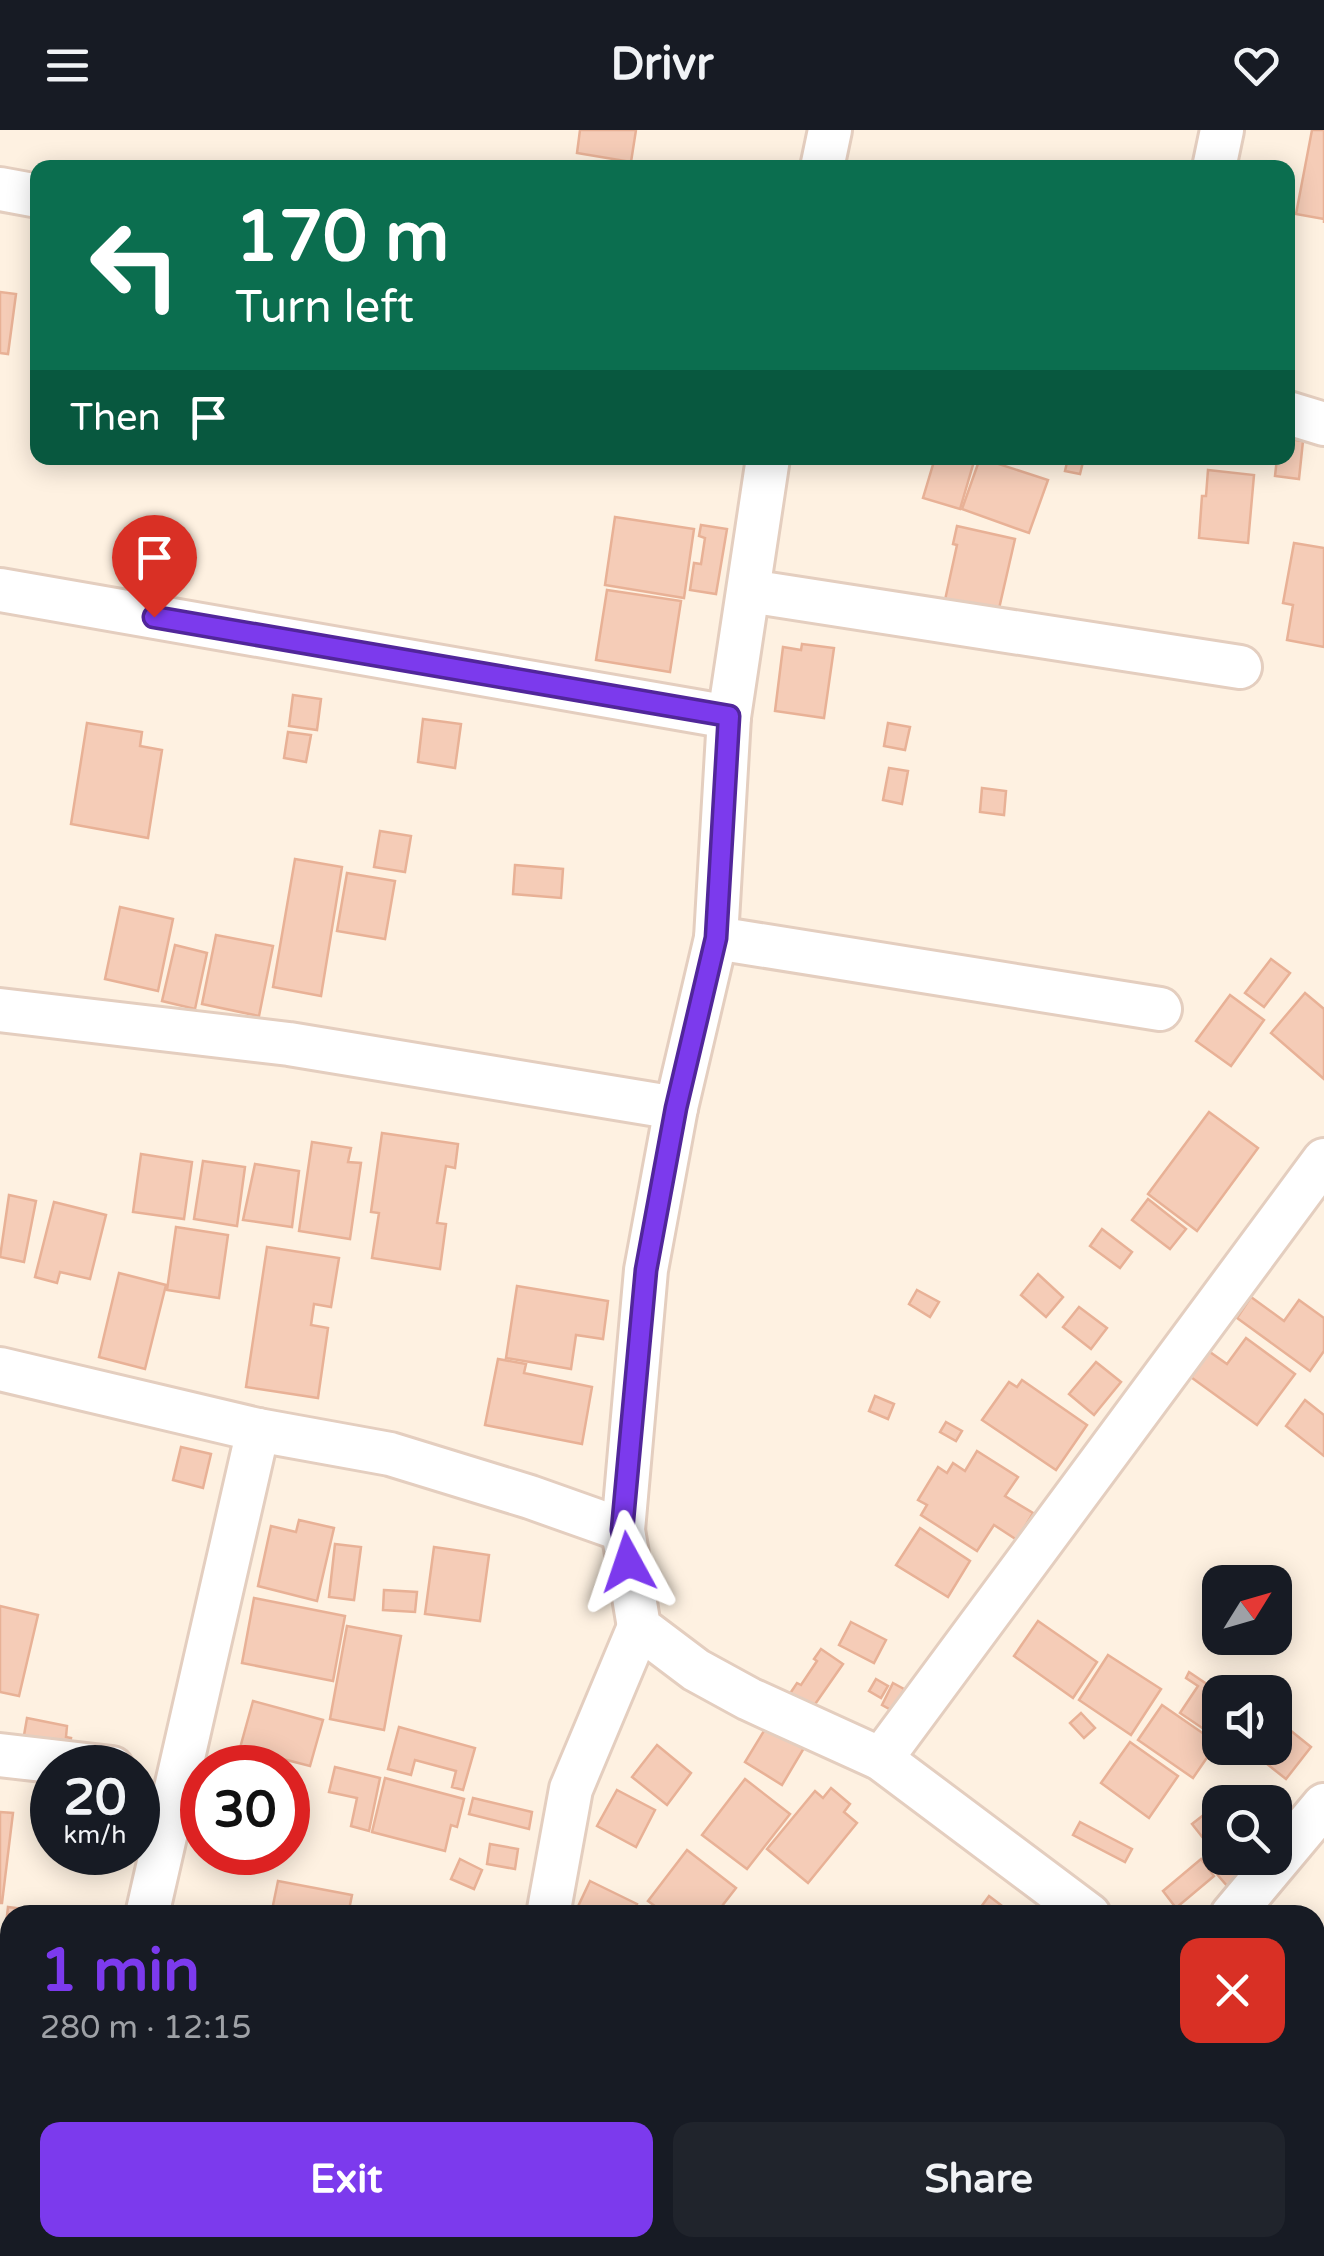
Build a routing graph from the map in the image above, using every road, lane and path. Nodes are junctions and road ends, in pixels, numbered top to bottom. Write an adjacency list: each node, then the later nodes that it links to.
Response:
1 (830, 130): 3 (street)
2 (1222, 130): 4 (street)
3 (824, 160)
4 (1216, 160)
5 (0, 189): 6 (street)
6 (30, 195)
7 (1295, 414): 8 (street)
8 (1324, 424)
9 (767, 465): 11 (street)
10 (0, 590): 13 (street)
11 (749, 591): 12 (street); 13 (street)
12 (1240, 667)
13 (729, 716): 14 (street)
14 (716, 938): 15 (street); 17 (street)
15 (1160, 1008)
16 (0, 1010): 17 (street)
17 (676, 1108): 21 (street)
18 (1324, 1160): 25 (street)
19 (0, 1369): 20 (street)
20 (258, 1430): 21 (street); 26 (street)
21 (622, 1530): 22 (street)
22 (639, 1627): 25 (street); 30 (street)
23 (0, 1756): 24 (street)
24 (30, 1759)
25 (881, 1759): 31 (street)
26 (160, 1768)
27 (1324, 1805): 32 (street)
28 (149, 1875): 29 (street)
29 (147, 1905)
30 (550, 1905)
31 (1075, 1905)
32 (1240, 1905)

